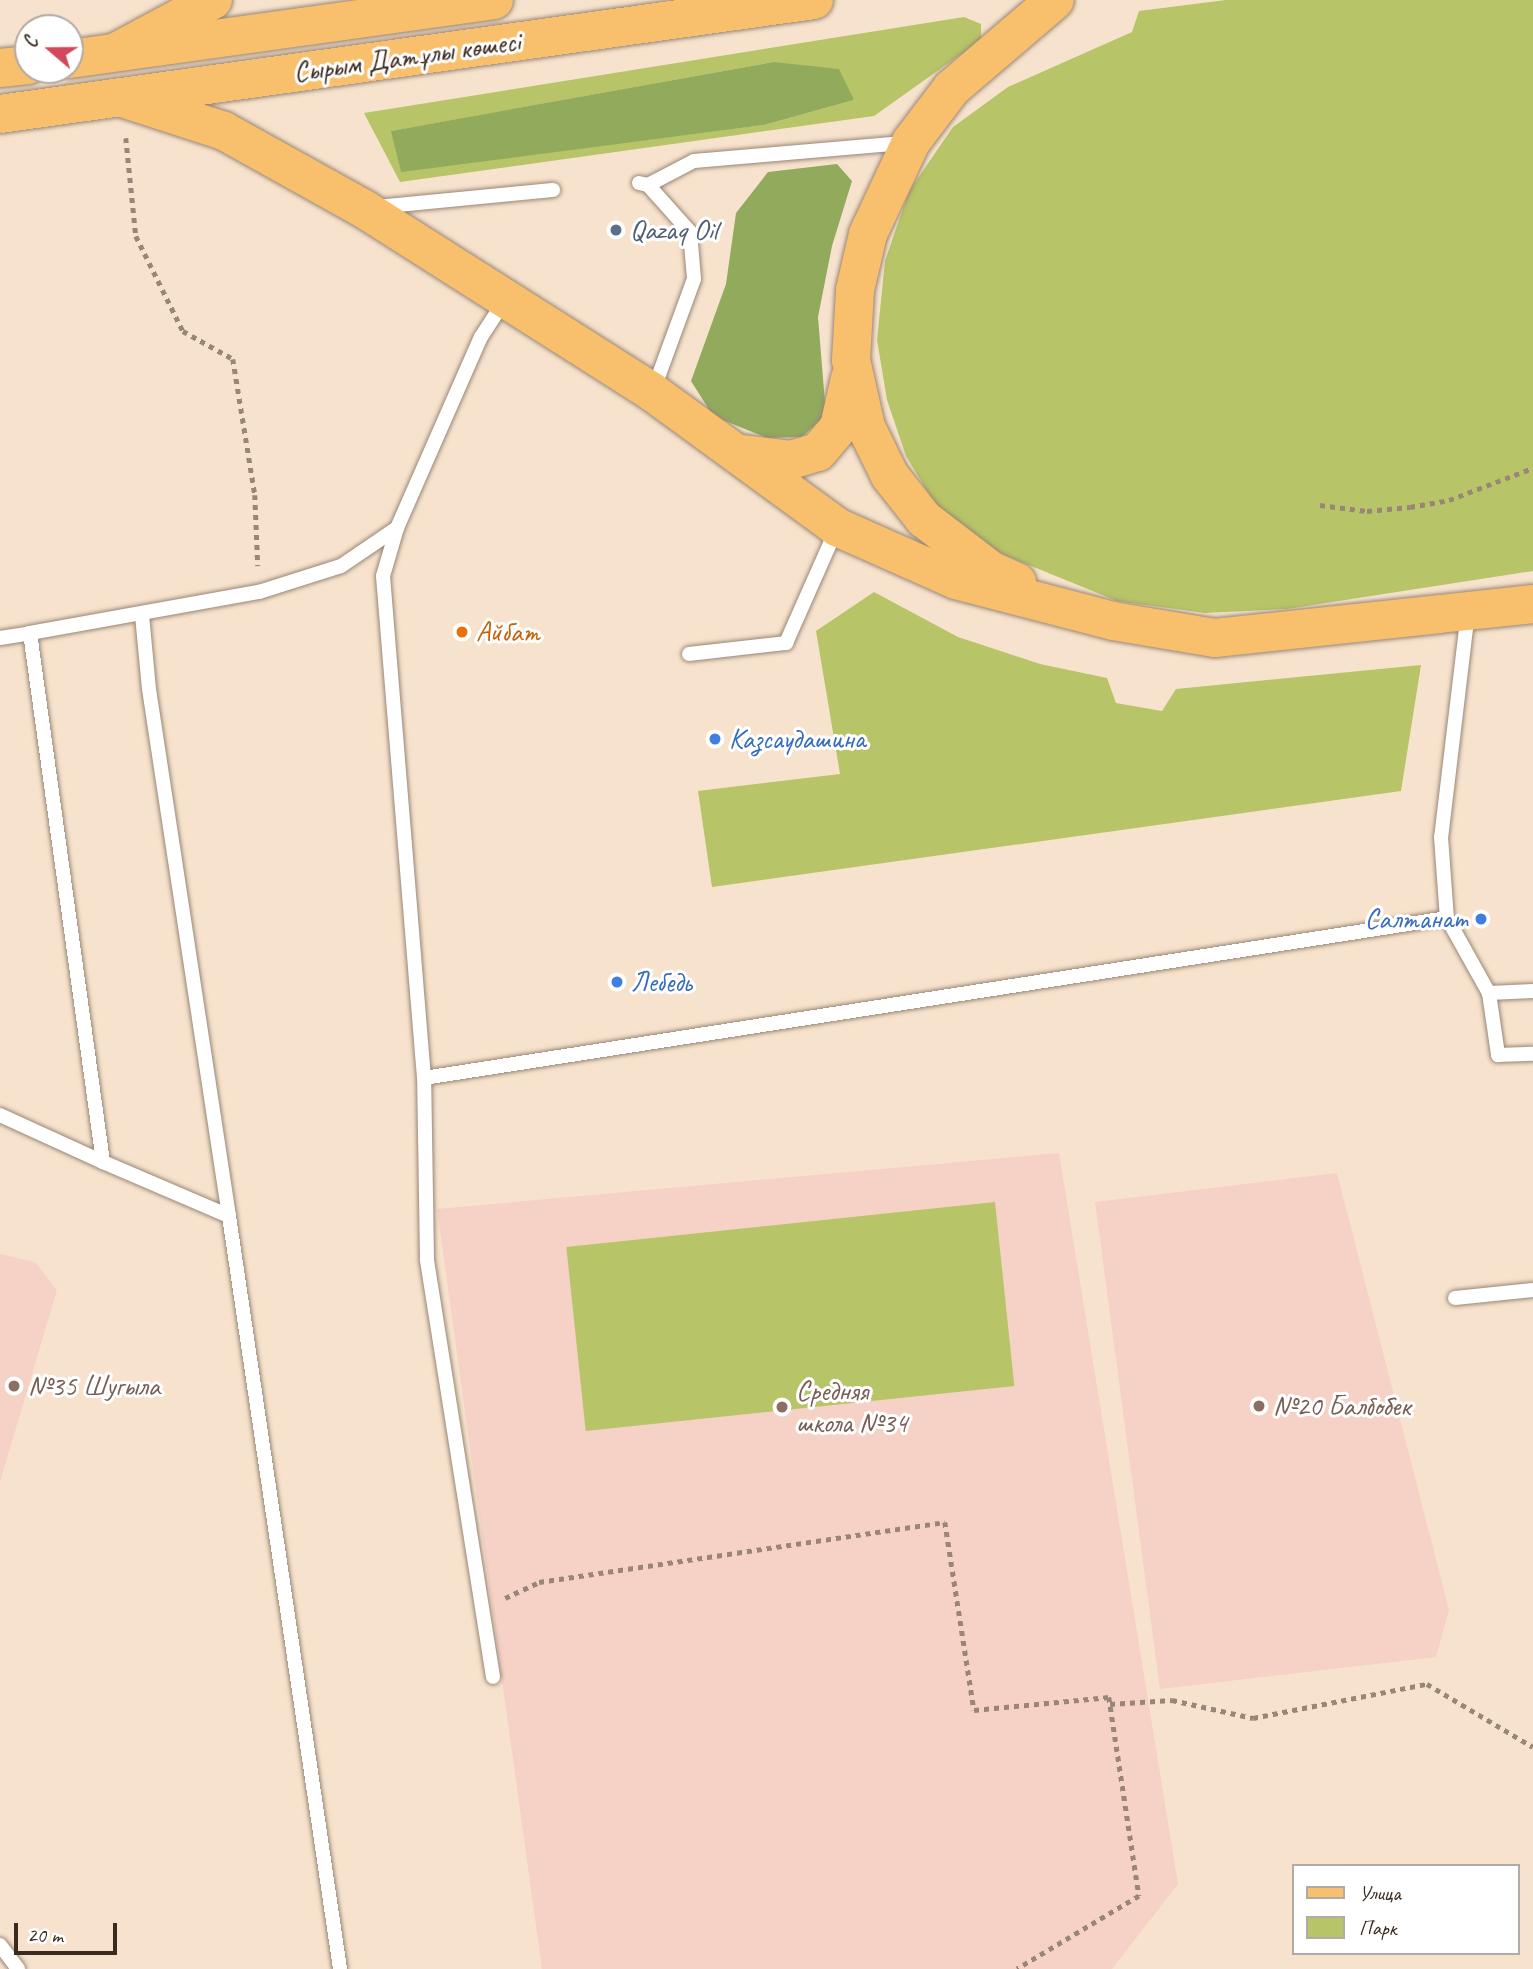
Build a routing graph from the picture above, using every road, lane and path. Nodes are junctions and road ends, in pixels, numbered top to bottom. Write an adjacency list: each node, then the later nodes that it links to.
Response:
1 (213, 0): 5 (main road)
2 (494, 0): 5 (main road, Сырым Датұлы көшесі)
3 (814, 0): 7 (main road, Сырым Датұлы көшесі)
4 (1055, 0): 9 (main road)
5 (114, 53): 6 (main road, Сырым Датұлы көшесі)
6 (84, 57)
7 (122, 98): 8 (main road, Сырым Датұлы көшесі); 11 (main road); 20 (path)
8 (0, 114)
9 (911, 142): 13 (main road); 14 (lane)
10 (553, 190): 11 (lane)
11 (364, 209): 12 (main road)
12 (507, 296): 14 (main road); 19 (lane)
13 (851, 360): 15 (main road); 24 (main road)
14 (652, 392): 15 (main road)
15 (740, 453): 18 (main road)
16 (1533, 468): 17 (path)
17 (1320, 505)
18 (837, 527): 24 (main road); 27 (lane)
19 (397, 528): 20 (lane); 32 (lane)
20 (259, 592): 23 (lane)
21 (1533, 604): 22 (main road)
22 (1468, 611): 24 (main road); 28 (lane)
23 (142, 615): 25 (lane); 35 (lane)
24 (1113, 621)
25 (30, 633): 26 (lane); 34 (lane)
26 (0, 638)
27 (689, 654)
28 (1447, 918): 30 (lane); 32 (lane)
29 (1533, 991): 30 (lane)
30 (1489, 993): 31 (lane)
31 (1533, 1054)
32 (424, 1078): 38 (lane)
33 (0, 1115): 34 (lane)
34 (103, 1162): 35 (lane)
35 (229, 1216): 44 (lane)
36 (1533, 1290): 37 (lane)
37 (1455, 1298)
38 (483, 1610): 39 (lane); 40 (path)
39 (493, 1677)
40 (1110, 1704): 41 (path); 45 (path)
41 (1533, 1747)
42 (0, 1945): 43 (lane)
43 (18, 1969)
44 (340, 1969)
45 (1017, 1969)

